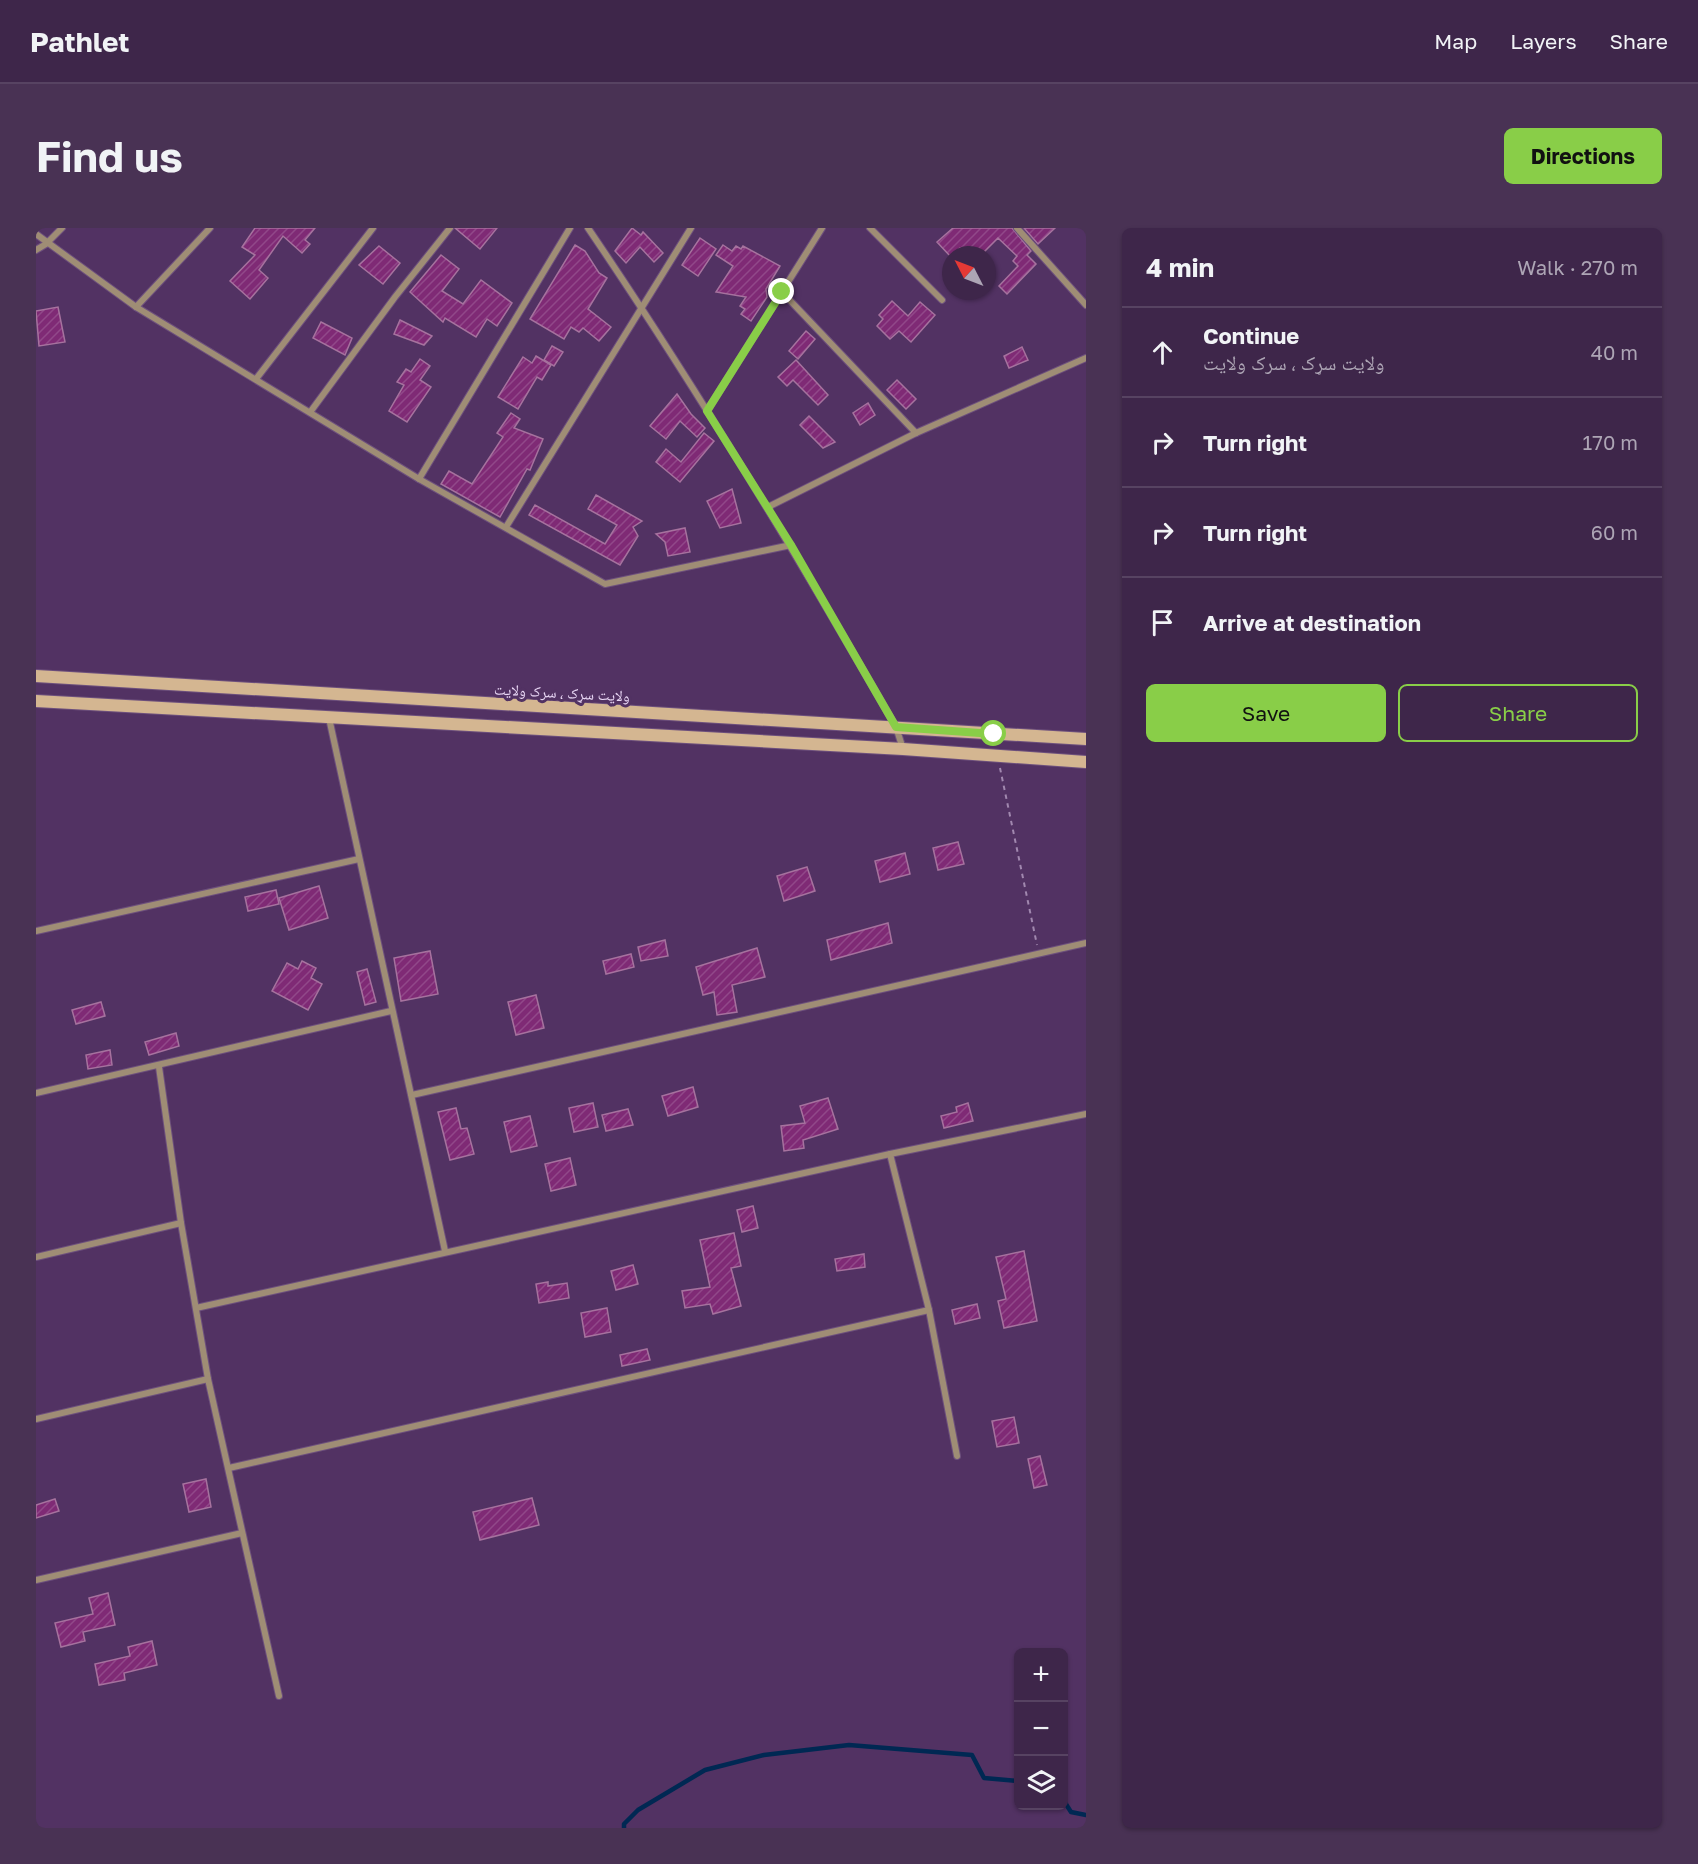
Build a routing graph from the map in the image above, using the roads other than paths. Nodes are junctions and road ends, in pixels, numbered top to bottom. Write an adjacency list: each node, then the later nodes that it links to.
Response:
1 (62, 228): 12 (street)
2 (210, 228): 18 (street)
3 (373, 228): 20 (street)
4 (450, 228): 21 (street)
5 (570, 228): 24 (street)
6 (588, 228): 17 (street)
7 (692, 228): 17 (street)
8 (822, 228): 14 (street)
9 (870, 228): 15 (street)
10 (1017, 228): 16 (street)
11 (36, 234): 12 (street)
12 (46, 244): 13 (street); 18 (street)
13 (36, 250)
14 (782, 292): 22 (street); 23 (street)
15 (942, 300)
16 (1086, 305)
17 (641, 306): 22 (street); 26 (street)
18 (136, 308): 20 (street)
19 (1086, 358): 23 (street)
20 (255, 379): 21 (street)
21 (311, 411): 24 (street)
22 (707, 411): 25 (street)
23 (916, 433): 25 (street)
24 (419, 480): 26 (street)
25 (768, 507): 27 (street)
26 (506, 527): 27 (street)
27 (791, 545): 31 (street)
28 (36, 676): 31 (main road, ولایت سړک ، سرک ولایت)
29 (36, 701): 30 (main road)
30 (329, 717): 33 (main road); 35 (street)
31 (896, 727): 32 (main road, ولایت سړک ، سرک ولایت); 33 (street)
32 (1086, 739)
33 (903, 749): 34 (main road)
34 (1086, 762)
35 (359, 859): 36 (street); 38 (street)
36 (36, 931)
37 (1086, 943): 41 (street)
38 (391, 1011): 39 (street); 41 (street)
39 (159, 1067): 40 (street); 44 (street)
40 (36, 1094)
41 (412, 1095): 45 (street)
42 (1086, 1114): 43 (street)
43 (890, 1154): 45 (street); 48 (street)
44 (181, 1223): 46 (street); 47 (street)
45 (445, 1251): 47 (street)
46 (36, 1257)
47 (196, 1308): 49 (street)
48 (929, 1310): 51 (street); 52 (street)
49 (208, 1379): 50 (street); 52 (street)
50 (36, 1419)
51 (957, 1456)
52 (229, 1468): 53 (street)
53 (242, 1533): 54 (street); 55 (street)
54 (36, 1580)
55 (279, 1696)

